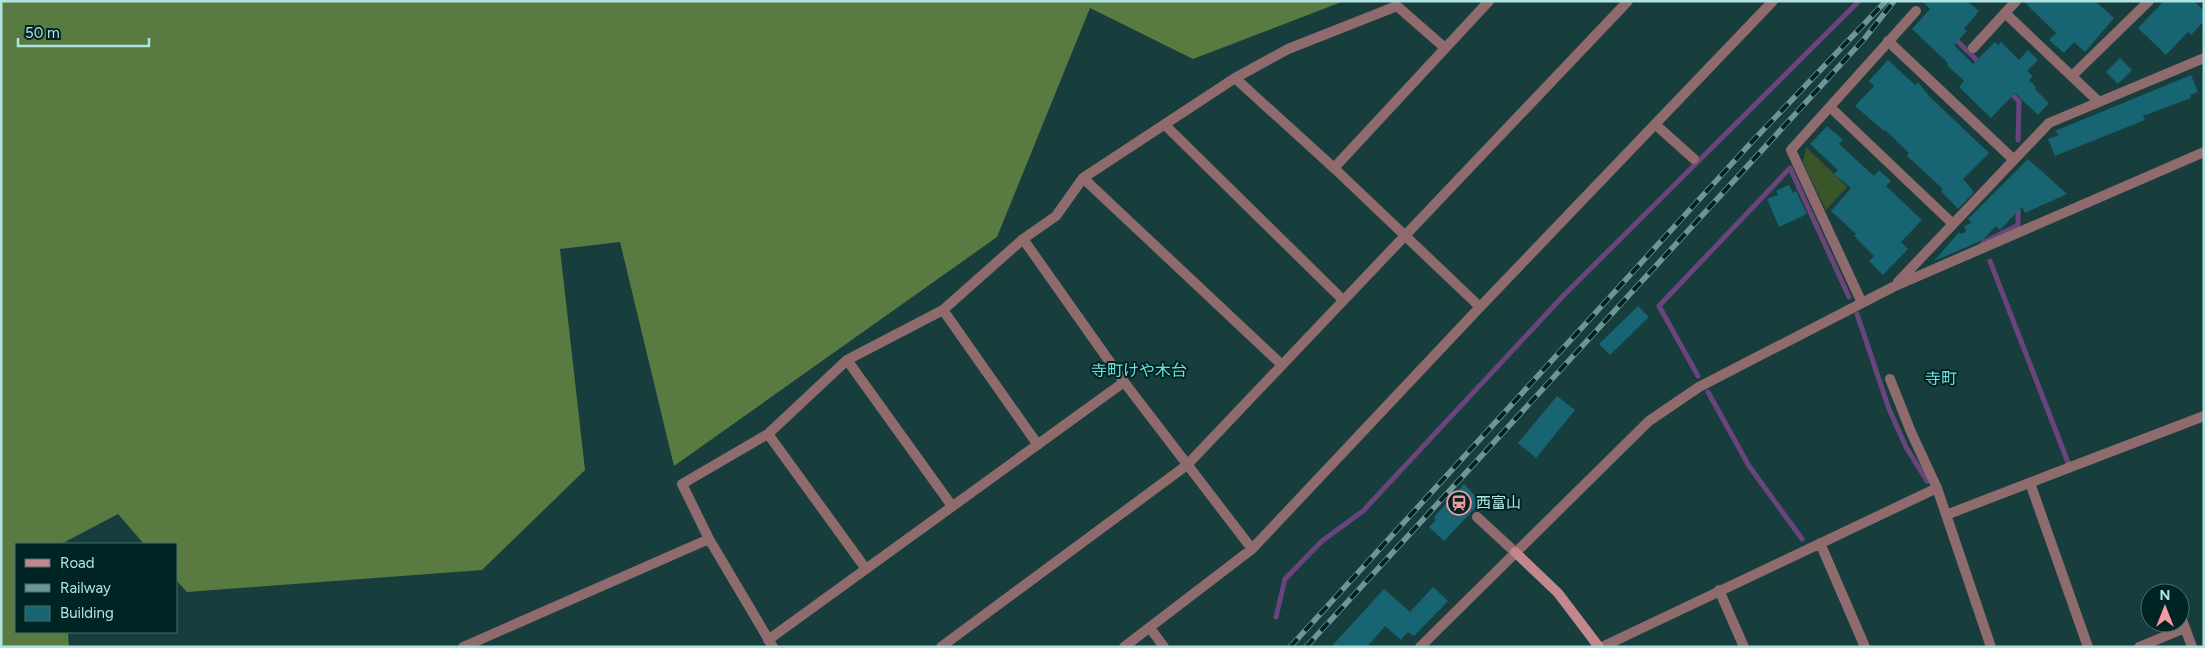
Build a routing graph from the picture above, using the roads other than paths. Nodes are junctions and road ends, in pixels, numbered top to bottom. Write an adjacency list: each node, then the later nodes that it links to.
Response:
1 (1489, 1): 9 (street)
2 (1628, 1): 24 (street)
3 (1773, 1): 17 (street)
4 (2016, 1): 7 (street)
5 (2150, 1): 12 (street)
6 (1916, 11): 8 (street)
7 (2005, 13): 10 (street); 12 (street)
8 (1888, 41): 15 (street); 20 (street)
9 (1445, 48): 13 (street); 21 (street)
10 (1973, 48)
11 (2204, 58): 14 (street)
12 (2073, 76): 14 (street)
13 (1235, 78): 16 (street); 21 (street)
14 (2099, 102): 20 (street)
15 (1830, 107): 23 (street); 28 (street)
16 (1164, 125): 22 (street); 27 (street)
17 (1656, 125): 19 (street); 29 (street)
18 (2204, 152): 26 (street)
19 (1694, 159)
20 (2014, 160): 23 (street)
21 (1334, 168): 24 (street)
22 (1083, 178): 25 (street); 32 (street)
23 (1953, 224): 26 (street)
24 (1404, 236): 27 (street); 29 (street)
25 (1023, 239): 30 (street); 34 (street)
26 (1893, 287): 28 (street)
27 (1343, 300): 32 (street)
28 (1862, 303): 47 (street)
29 (1480, 307): 46 (street)
30 (943, 310): 31 (street); 37 (street)
31 (847, 360): 36 (street); 41 (street)
32 (1281, 364): 38 (street)
33 (1890, 379): 40 (street)
34 (1124, 382): 37 (street); 38 (street)
35 (2204, 416): 39 (street)
36 (768, 434): 44 (street); 48 (street)
37 (1038, 445): 41 (street)
38 (1187, 465): 46 (street); 55 (street)
39 (2030, 483): 42 (street); 63 (street)
40 (1937, 488): 42 (street); 45 (street)
41 (952, 506): 48 (street)
42 (1946, 515): 62 (street)
43 (1477, 517): 47 (street)
44 (709, 539): 53 (street); 54 (street)
45 (1820, 543): 49 (street); 61 (street)
46 (1252, 549): 50 (street)
47 (1515, 552): 58 (street); 59 (main road)
48 (866, 569): 53 (street)
49 (1718, 590): 59 (street); 60 (street)
50 (1150, 628): 56 (street); 57 (street)
51 (2173, 633): 64 (street)
52 (2187, 633): 65 (street)
53 (771, 643)
54 (463, 647)
55 (941, 647)
56 (1124, 647)
57 (1164, 647)
58 (1420, 647)
59 (1601, 647)
60 (1744, 647)
61 (1865, 647)
62 (1991, 647)
63 (2088, 647)
64 (2139, 647)
65 (2192, 647)

